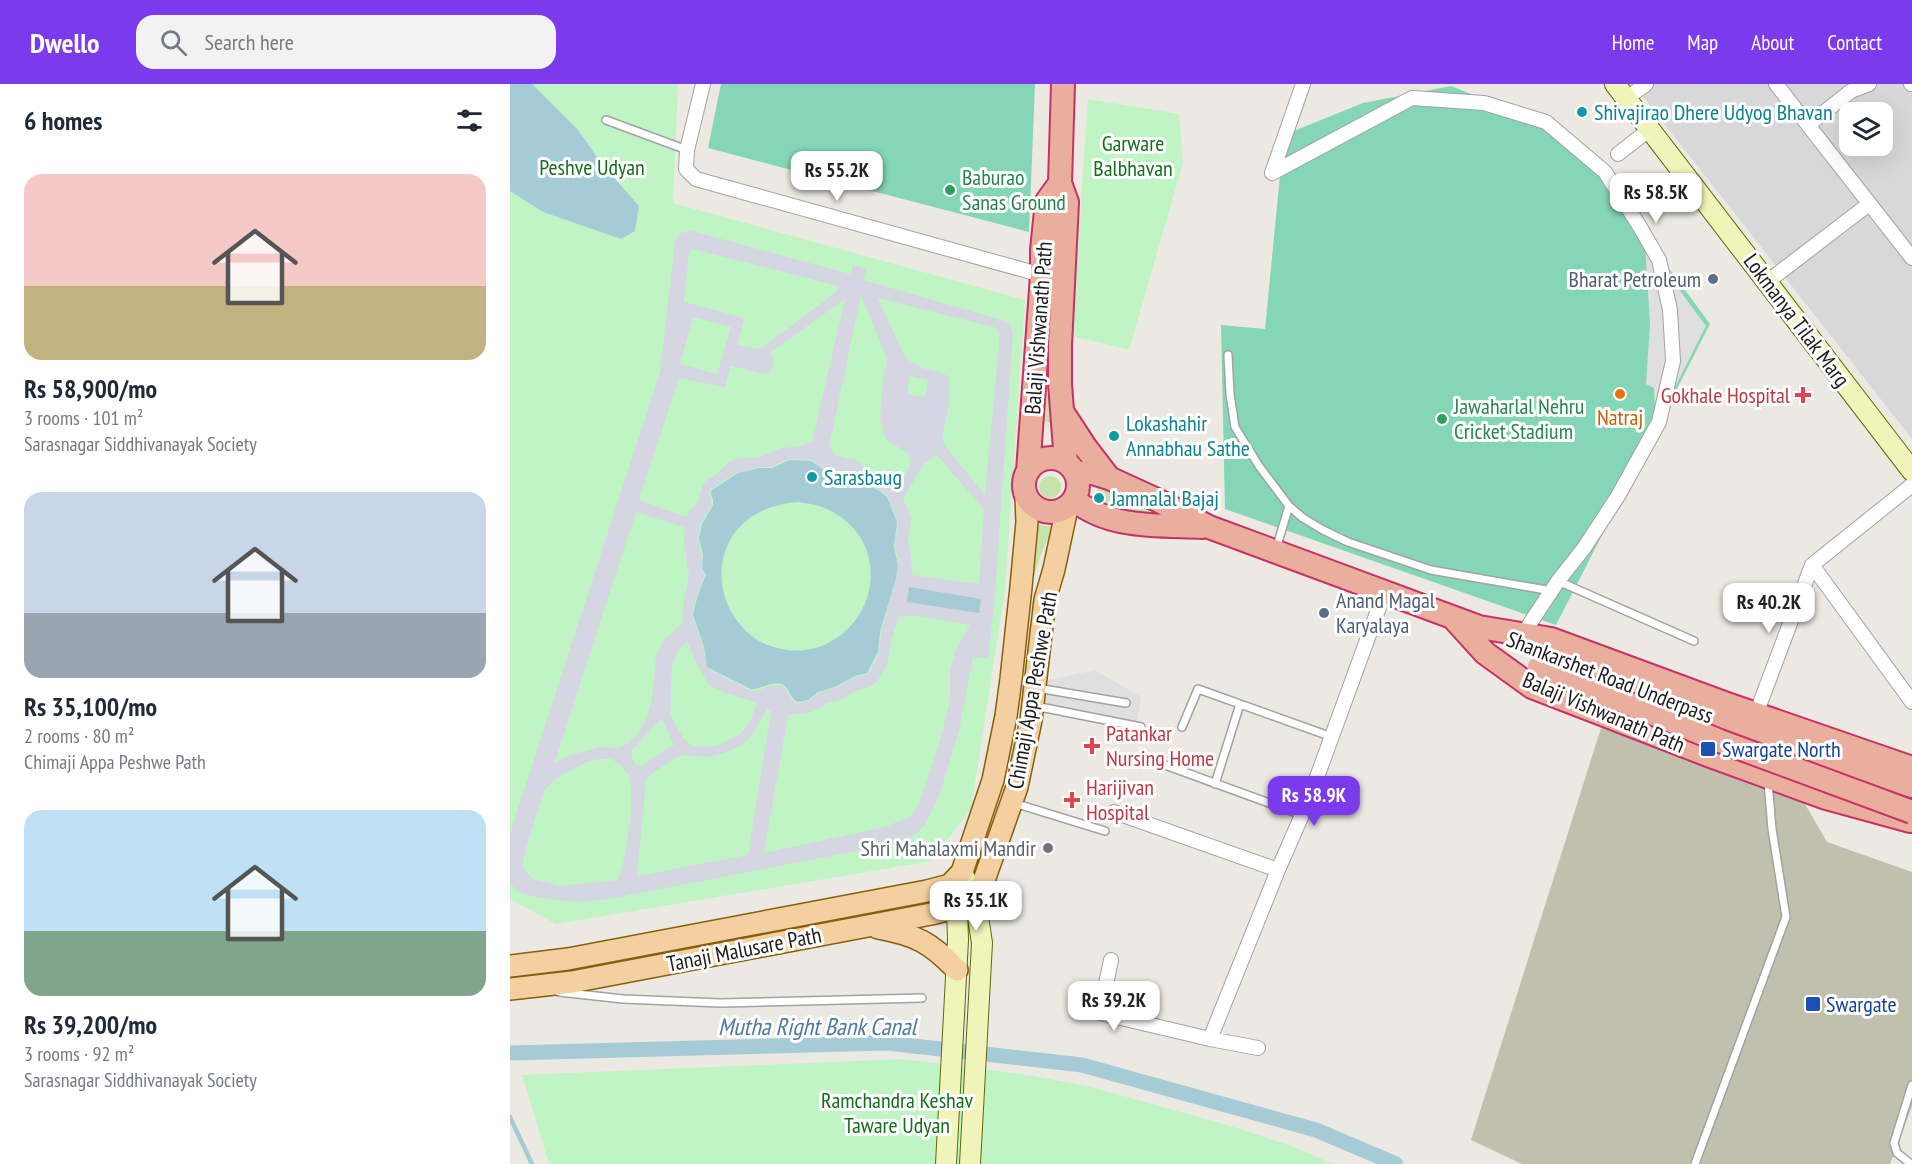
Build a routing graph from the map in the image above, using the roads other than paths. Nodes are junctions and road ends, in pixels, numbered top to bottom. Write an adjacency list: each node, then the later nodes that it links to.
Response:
1 (703, 84): 11 (street)
2 (1063, 84): 13 (highway)
3 (1303, 84): 31 (street)
4 (1646, 84): 7 (street)
5 (1776, 84): 9 (street)
6 (1869, 84): 9 (street)
7 (1621, 91): 10 (main road, Lokmanya Tilak Marg)
8 (606, 120): 11 (lane)
9 (1808, 125): 14 (street)
10 (1650, 129): 12 (street); 17 (main road, Lokmanya Tilak Marg)
11 (687, 150): 16 (street)
12 (1618, 154)
13 (1060, 183): 16 (highway, Balaji Vishwanath Path); 19 (highway, Balaji Vishwanath Path)
14 (1869, 204): 15 (street); 17 (street)
15 (1912, 258)
16 (1042, 275): 21 (highway, Balaji Vishwanath Path)
17 (1767, 282): 22 (main road, Lokmanya Tilak Marg)
18 (1228, 355): 27 (lane)
19 (1062, 411): 20 (highway, Balaji Vishwanath Path); 23 (highway)
20 (1071, 467): 21 (highway, Balaji Vishwanath Path); 23 (highway, Balaji Vishwanath Path); 26 (highway, Balaji Vishwanath Path)
21 (1028, 471): 25 (highway, Balaji Vishwanath Path)
22 (1912, 471)
23 (1109, 478): 28 (highway, Balaji Vishwanath Path)
24 (1912, 485): 30 (street)
25 (1026, 495): 26 (highway); 58 (main road, Chimaji Appa Peshwe Path)
26 (1071, 504): 28 (highway, Balaji Vishwanath Path); 38 (main road, Chimaji Appa Peshwe Path)
27 (1289, 506): 29 (lane); 31 (lane)
28 (1209, 527): 29 (highway, Balaji Vishwanath Path)
29 (1275, 551): 32 (highway, Balaji Vishwanath Path)
30 (1812, 565): 39 (street); 42 (street)
31 (1555, 586): 35 (street); 36 (lane)
32 (1385, 591): 33 (highway, Balaji Vishwanath Path); 45 (street)
33 (1452, 616): 34 (highway, Balaji Vishwanath Path); 37 (highway, Balaji Vishwanath Path)
34 (1479, 627): 35 (highway, Balaji Vishwanath Path); 50 (highway, Shankarshet Road Underpass)
35 (1523, 634): 42 (highway, Balaji Vishwanath Path)
36 (1694, 641)
37 (1485, 653): 48 (highway, Balaji Vishwanath Path); 53 (highway, bridge)
38 (1034, 696): 40 (lane); 43 (lane); 51 (main road, Chimaji Appa Peshwe Path)
39 (1912, 702)
40 (1126, 703)
41 (1240, 704): 44 (lane); 45 (lane); 49 (lane)
42 (1756, 714): 47 (highway, Balaji Vishwanath Path)
43 (1141, 727)
44 (1182, 727)
45 (1332, 737): 54 (street)
46 (1154, 761): 49 (lane)
47 (1912, 768)
48 (1767, 777): 55 (highway, Balaji Vishwanath Path); 71 (lane)
49 (1215, 784): 54 (lane)
50 (1912, 786)
51 (1012, 802): 56 (lane); 59 (main road, Chimaji Appa Peshwe Path)
52 (1114, 812): 57 (street)
53 (1912, 812)
54 (1302, 815): 57 (street)
55 (1912, 821)
56 (1105, 831)
57 (1278, 870): 66 (street)
58 (956, 878): 59 (main road, Chimaji Appa Peshwe Path); 62 (main road, Tanaji Malusare Path)
59 (966, 906): 60 (main road, Tanaji Malusare Path); 63 (main road, Chimaji Appa Peshwe Path); 70 (main road, Chimaji Appa Peshwe Path)
60 (866, 926): 63 (main road); 64 (main road, Tanaji Malusare Path)
61 (1111, 960): 66 (street)
62 (511, 966)
63 (957, 976): 69 (main road, Chimaji Appa Peshwe Path)
64 (517, 989): 65 (lane)
65 (922, 998)
66 (1210, 1039): 67 (street)
67 (1258, 1048)
68 (1912, 1085): 72 (lane)
69 (946, 1164)
70 (970, 1164)
71 (1695, 1164)
72 (1911, 1164)

